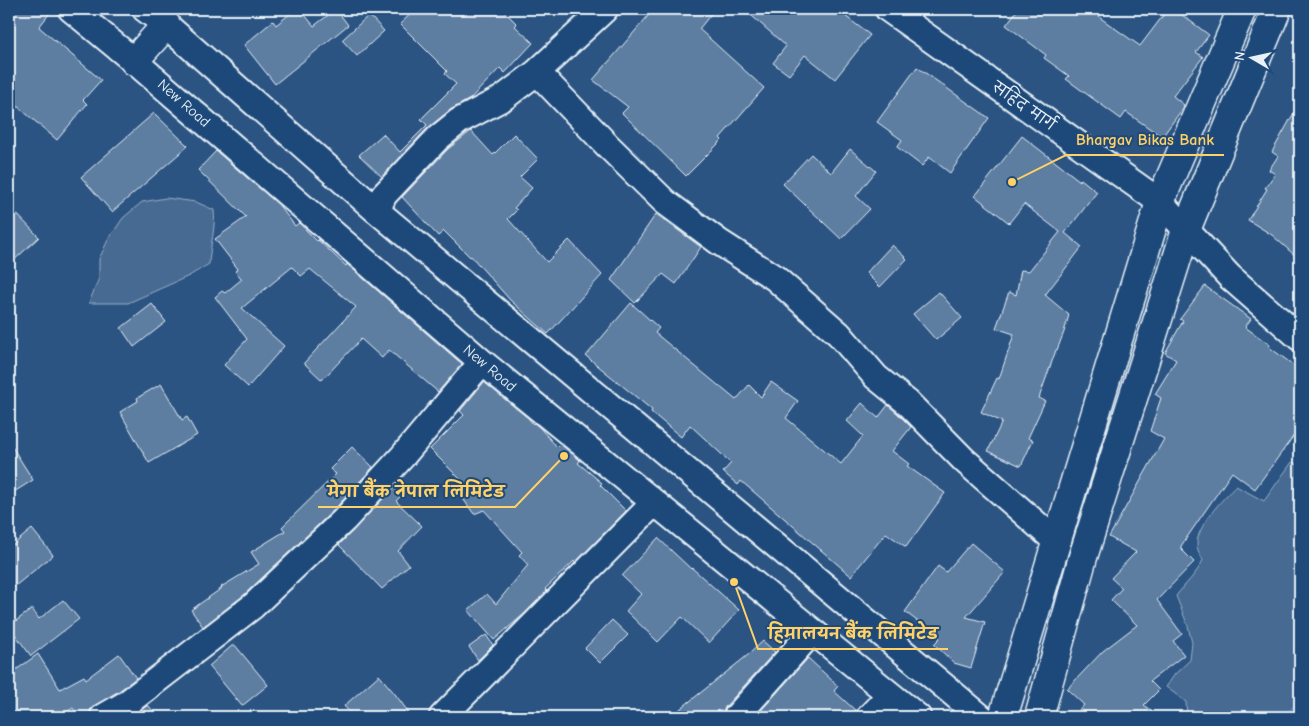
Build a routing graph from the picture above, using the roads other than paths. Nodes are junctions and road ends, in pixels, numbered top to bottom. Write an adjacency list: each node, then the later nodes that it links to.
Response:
1 (71, 9): 7 (street, New Road)
2 (605, 9): 8 (street)
3 (888, 9): 9 (street, सहिद मार्ग)
4 (1242, 9): 9 (main road)
5 (1277, 9): 11 (main road)
6 (156, 17): 7 (main road); 10 (street)
7 (134, 60): 13 (street, New Road)
8 (537, 72): 10 (street); 15 (street)
9 (1160, 202): 11 (street, सहिद मार्ग); 15 (main road)
10 (377, 211): 23 (street)
11 (1186, 230): 12 (street, सहिद मार्ग); 25 (main road)
12 (1300, 338)
13 (482, 362): 14 (street, New Road); 18 (street)
14 (654, 503): 16 (street, New Road); 19 (street)
15 (1057, 542): 24 (main road)
16 (812, 632): 17 (street, New Road); 20 (street)
17 (890, 695): 21 (street); 22 (street, New Road)
18 (103, 717)
19 (442, 717)
20 (736, 717)
21 (869, 717)
22 (918, 717)
23 (981, 717)
24 (1003, 717)
25 (1039, 717)

